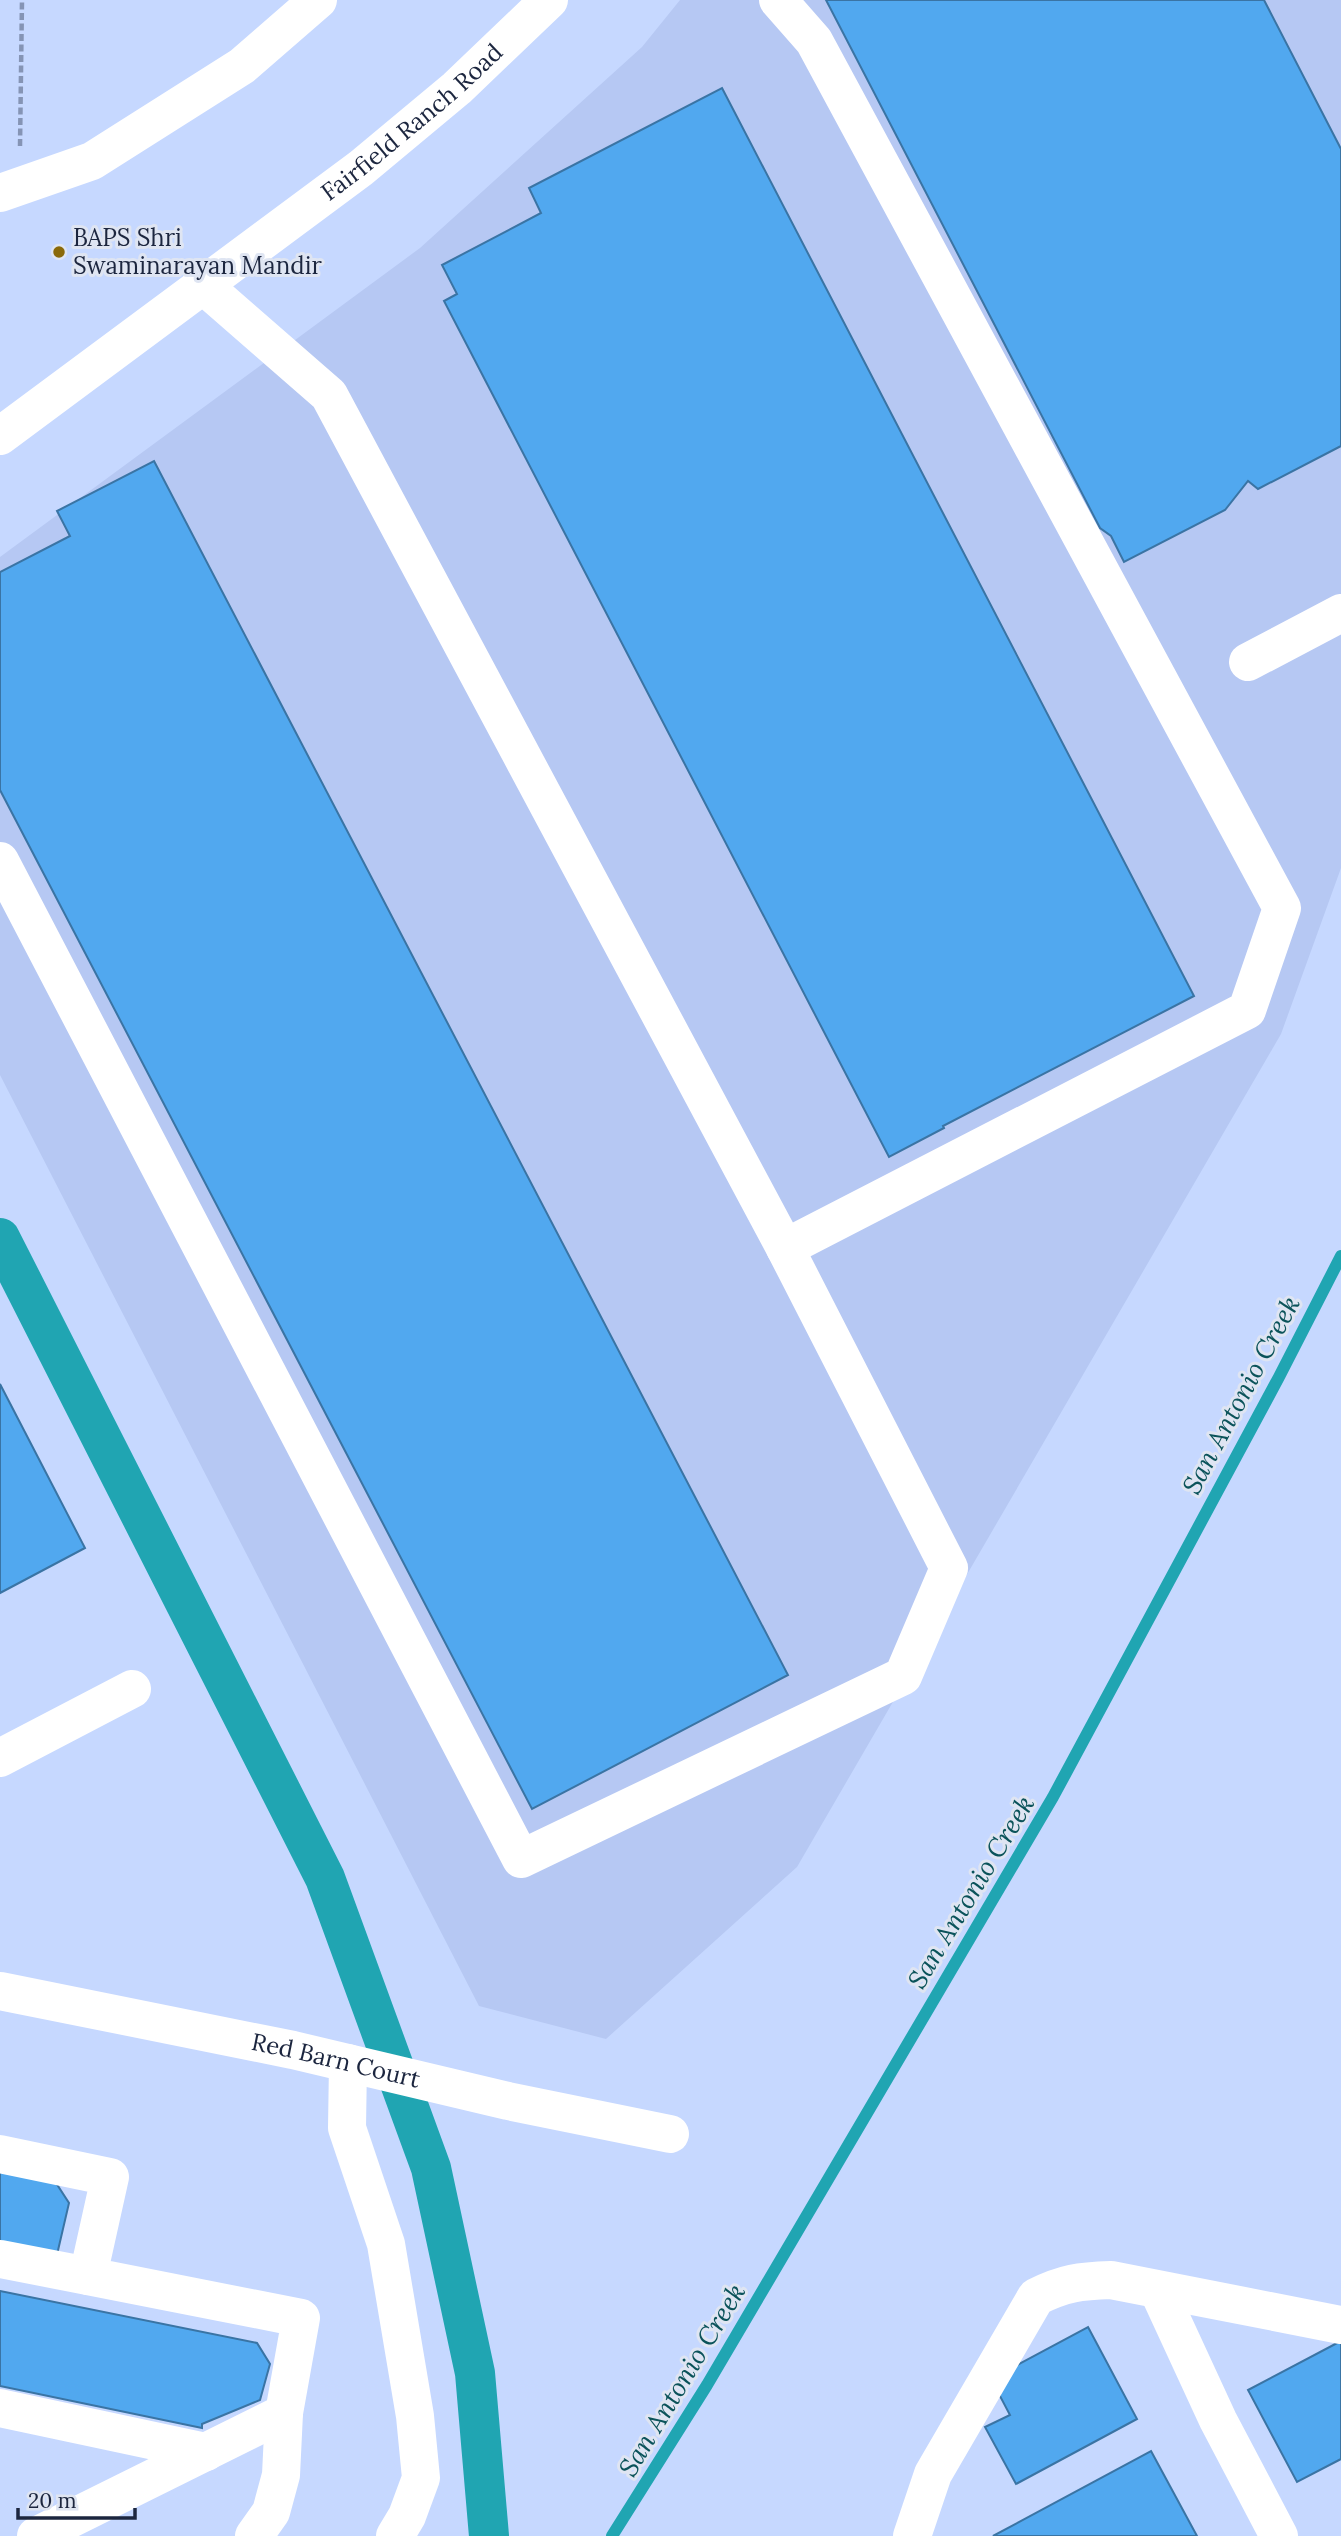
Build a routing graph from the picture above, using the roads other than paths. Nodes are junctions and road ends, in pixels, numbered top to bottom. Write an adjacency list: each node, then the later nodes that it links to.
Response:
1 (318, 0): 4 (street)
2 (549, 0): 5 (street, Fairfield Ranch Road)
3 (778, 0): 10 (street)
4 (10, 190)
5 (204, 286): 6 (street, Fairfield Ranch Road); 10 (street)
6 (0, 436)
7 (1341, 613): 8 (street)
8 (1248, 662)
9 (0, 861): 10 (street)
10 (785, 1248)
11 (132, 1689): 12 (street)
12 (0, 1758)
13 (0, 1992): 14 (street, Red Barn Court)
14 (348, 2063): 15 (street, Red Barn Court); 26 (street)
15 (670, 2134)
16 (0, 2154): 18 (street)
17 (0, 2259): 18 (street)
18 (88, 2276): 22 (street)
19 (1158, 2290): 20 (street); 27 (street); 28 (street)
20 (1341, 2325)
21 (0, 2408): 23 (street)
22 (284, 2413): 23 (street); 25 (street)
23 (206, 2452): 24 (street)
24 (36, 2536)
25 (254, 2536)
26 (395, 2536)
27 (912, 2536)
28 (1279, 2536)

